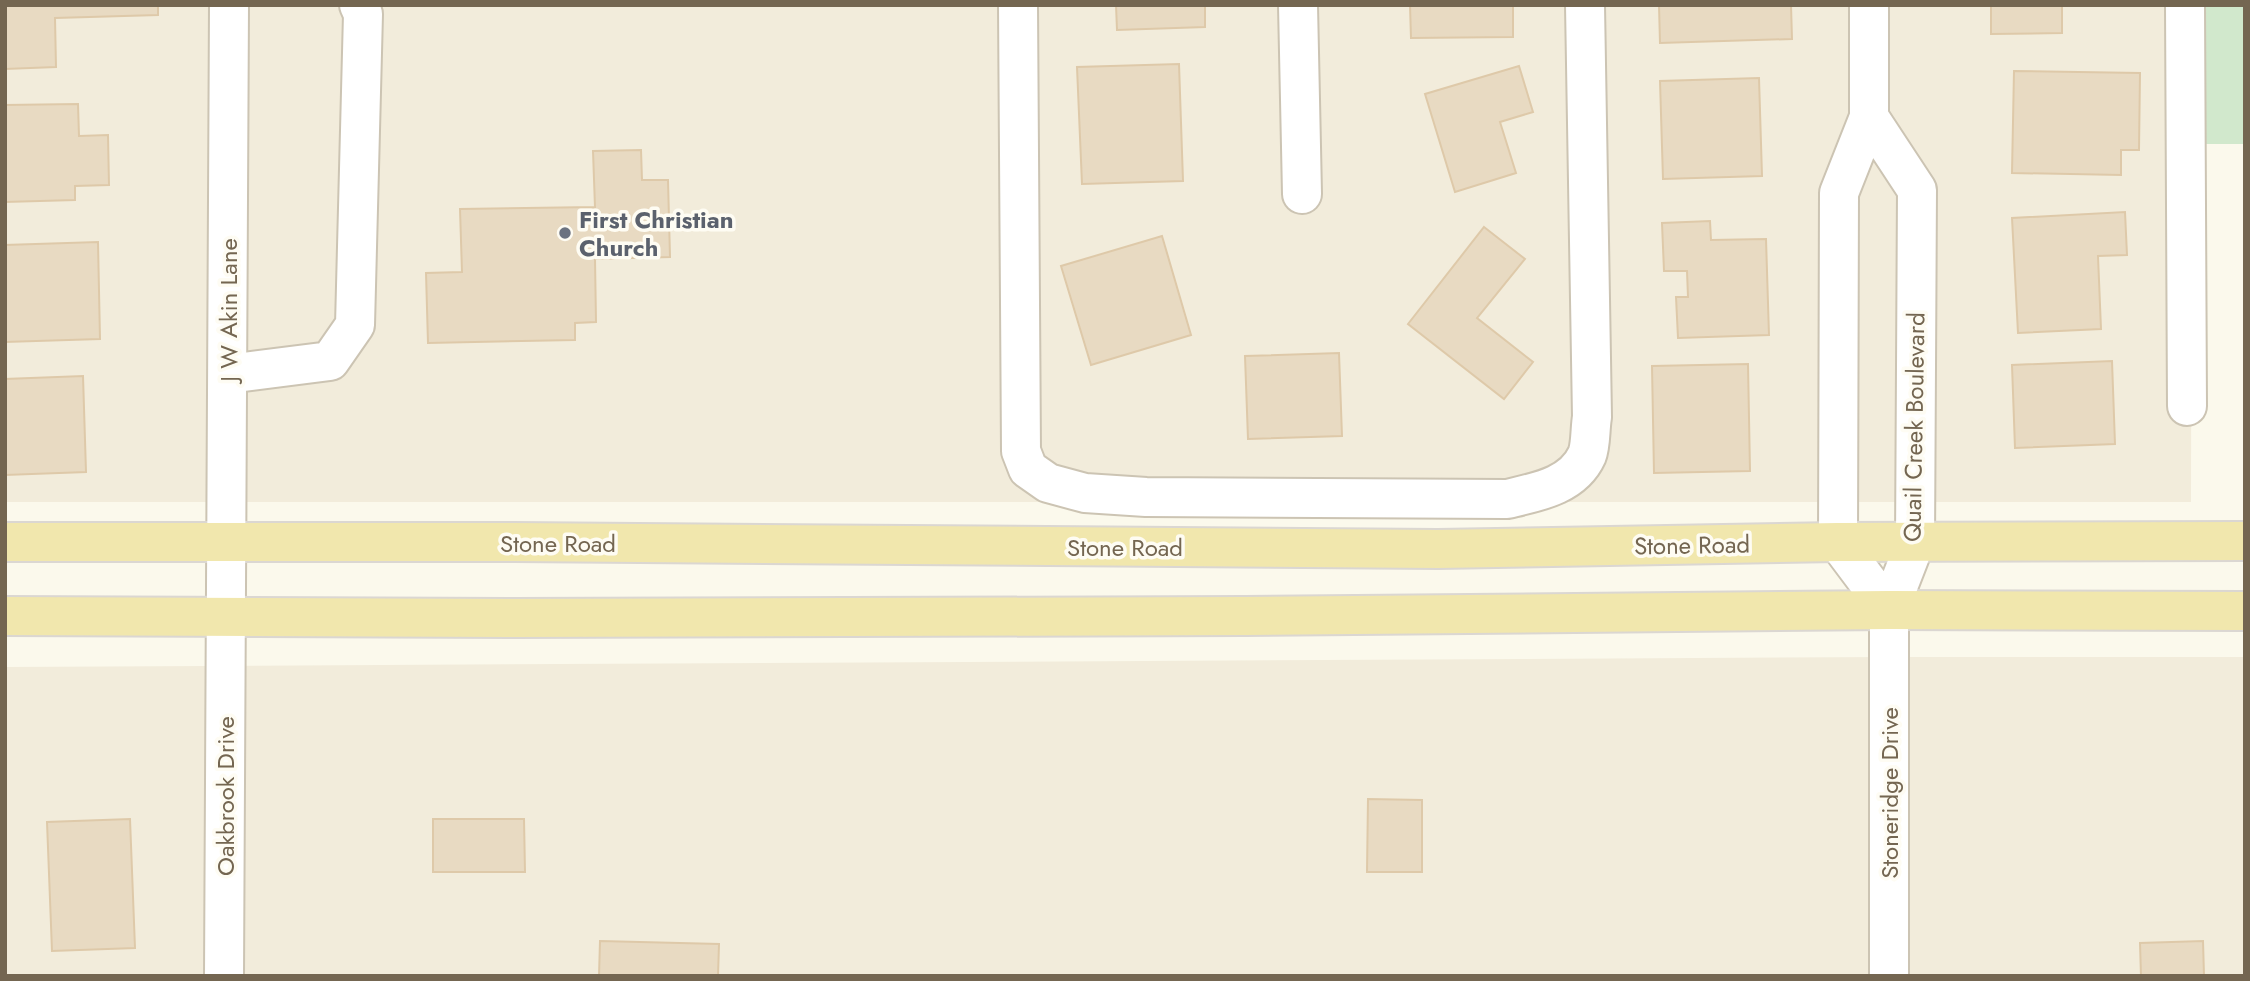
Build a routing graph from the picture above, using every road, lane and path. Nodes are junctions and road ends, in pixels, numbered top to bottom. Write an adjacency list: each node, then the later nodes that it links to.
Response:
1 (229, 5): 10 (street, J W Akin Lane)
2 (359, 5): 10 (street)
3 (1018, 5): 5 (street)
4 (1298, 5): 9 (street)
5 (1585, 5)
6 (1869, 5): 8 (street)
7 (2185, 5): 11 (street)
8 (1869, 117): 14 (street); 16 (street, Quail Creek Boulevard)
9 (1302, 194)
10 (228, 374): 15 (street, J W Akin Lane)
11 (2187, 406)
12 (2245, 541): 16 (main road, Stone Road)
13 (5, 542): 15 (main road, Stone Road)
14 (1838, 542): 15 (main road, Stone Road); 16 (main road, Stone Road); 17 (street)
15 (226, 543): 20 (street, J W Akin Lane)
16 (1915, 543): 17 (street, Quail Creek Boulevard)
17 (1889, 610): 18 (main road); 20 (main road); 22 (street, Stoneridge Drive)
18 (2245, 611)
19 (5, 616): 20 (main road)
20 (226, 616): 21 (street, Oakbrook Drive)
21 (224, 976)
22 (1889, 976)

